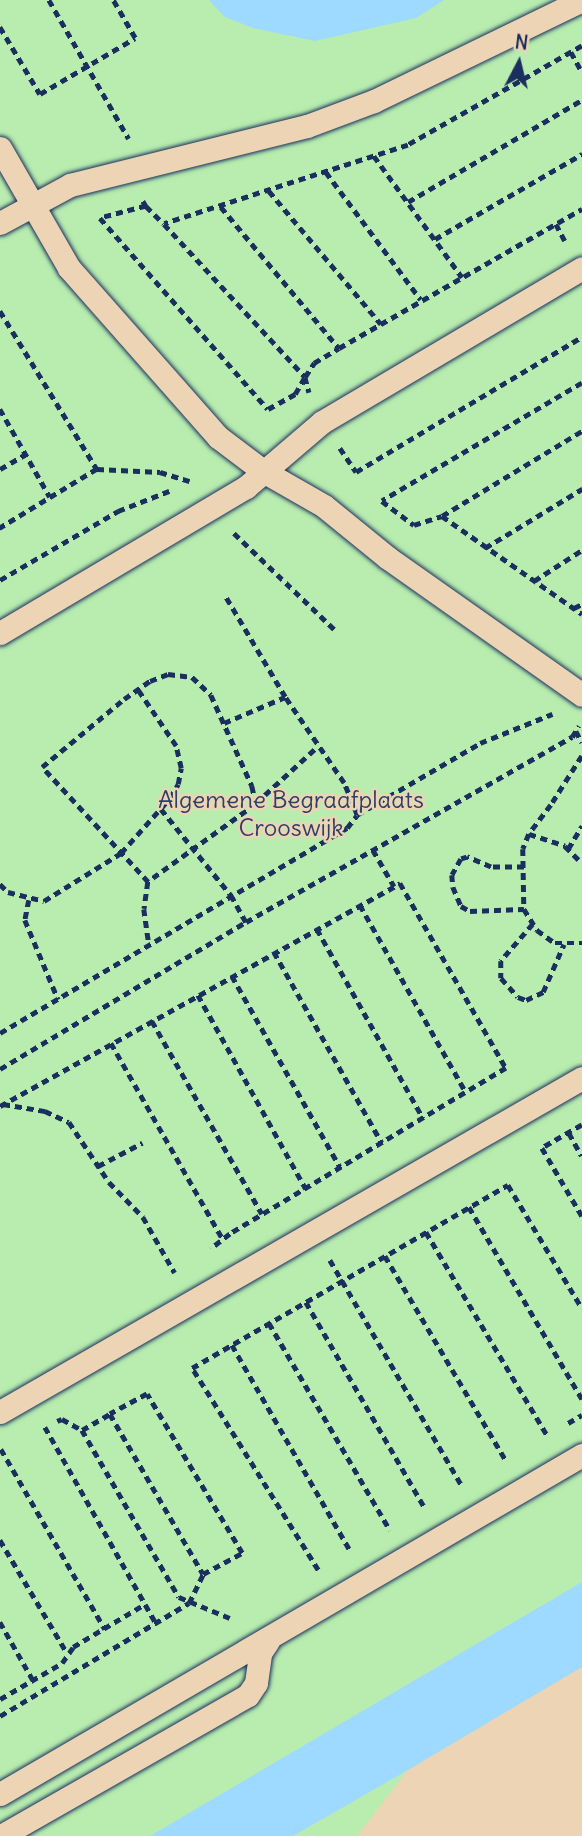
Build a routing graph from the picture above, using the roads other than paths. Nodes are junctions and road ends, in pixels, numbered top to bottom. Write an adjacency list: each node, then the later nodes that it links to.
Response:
1 (582, 0): 3 (lane)
2 (0, 148): 3 (lane)
3 (34, 204): 4 (lane); 6 (lane)
4 (0, 223)
5 (582, 268): 6 (lane)
6 (263, 471): 7 (lane); 8 (lane)
7 (0, 633)
8 (582, 695)
9 (582, 1079): 10 (lane)
10 (0, 1412)
11 (582, 1455): 12 (lane)
12 (268, 1640): 13 (lane); 14 (lane)
13 (0, 1794)
14 (1, 1836)

